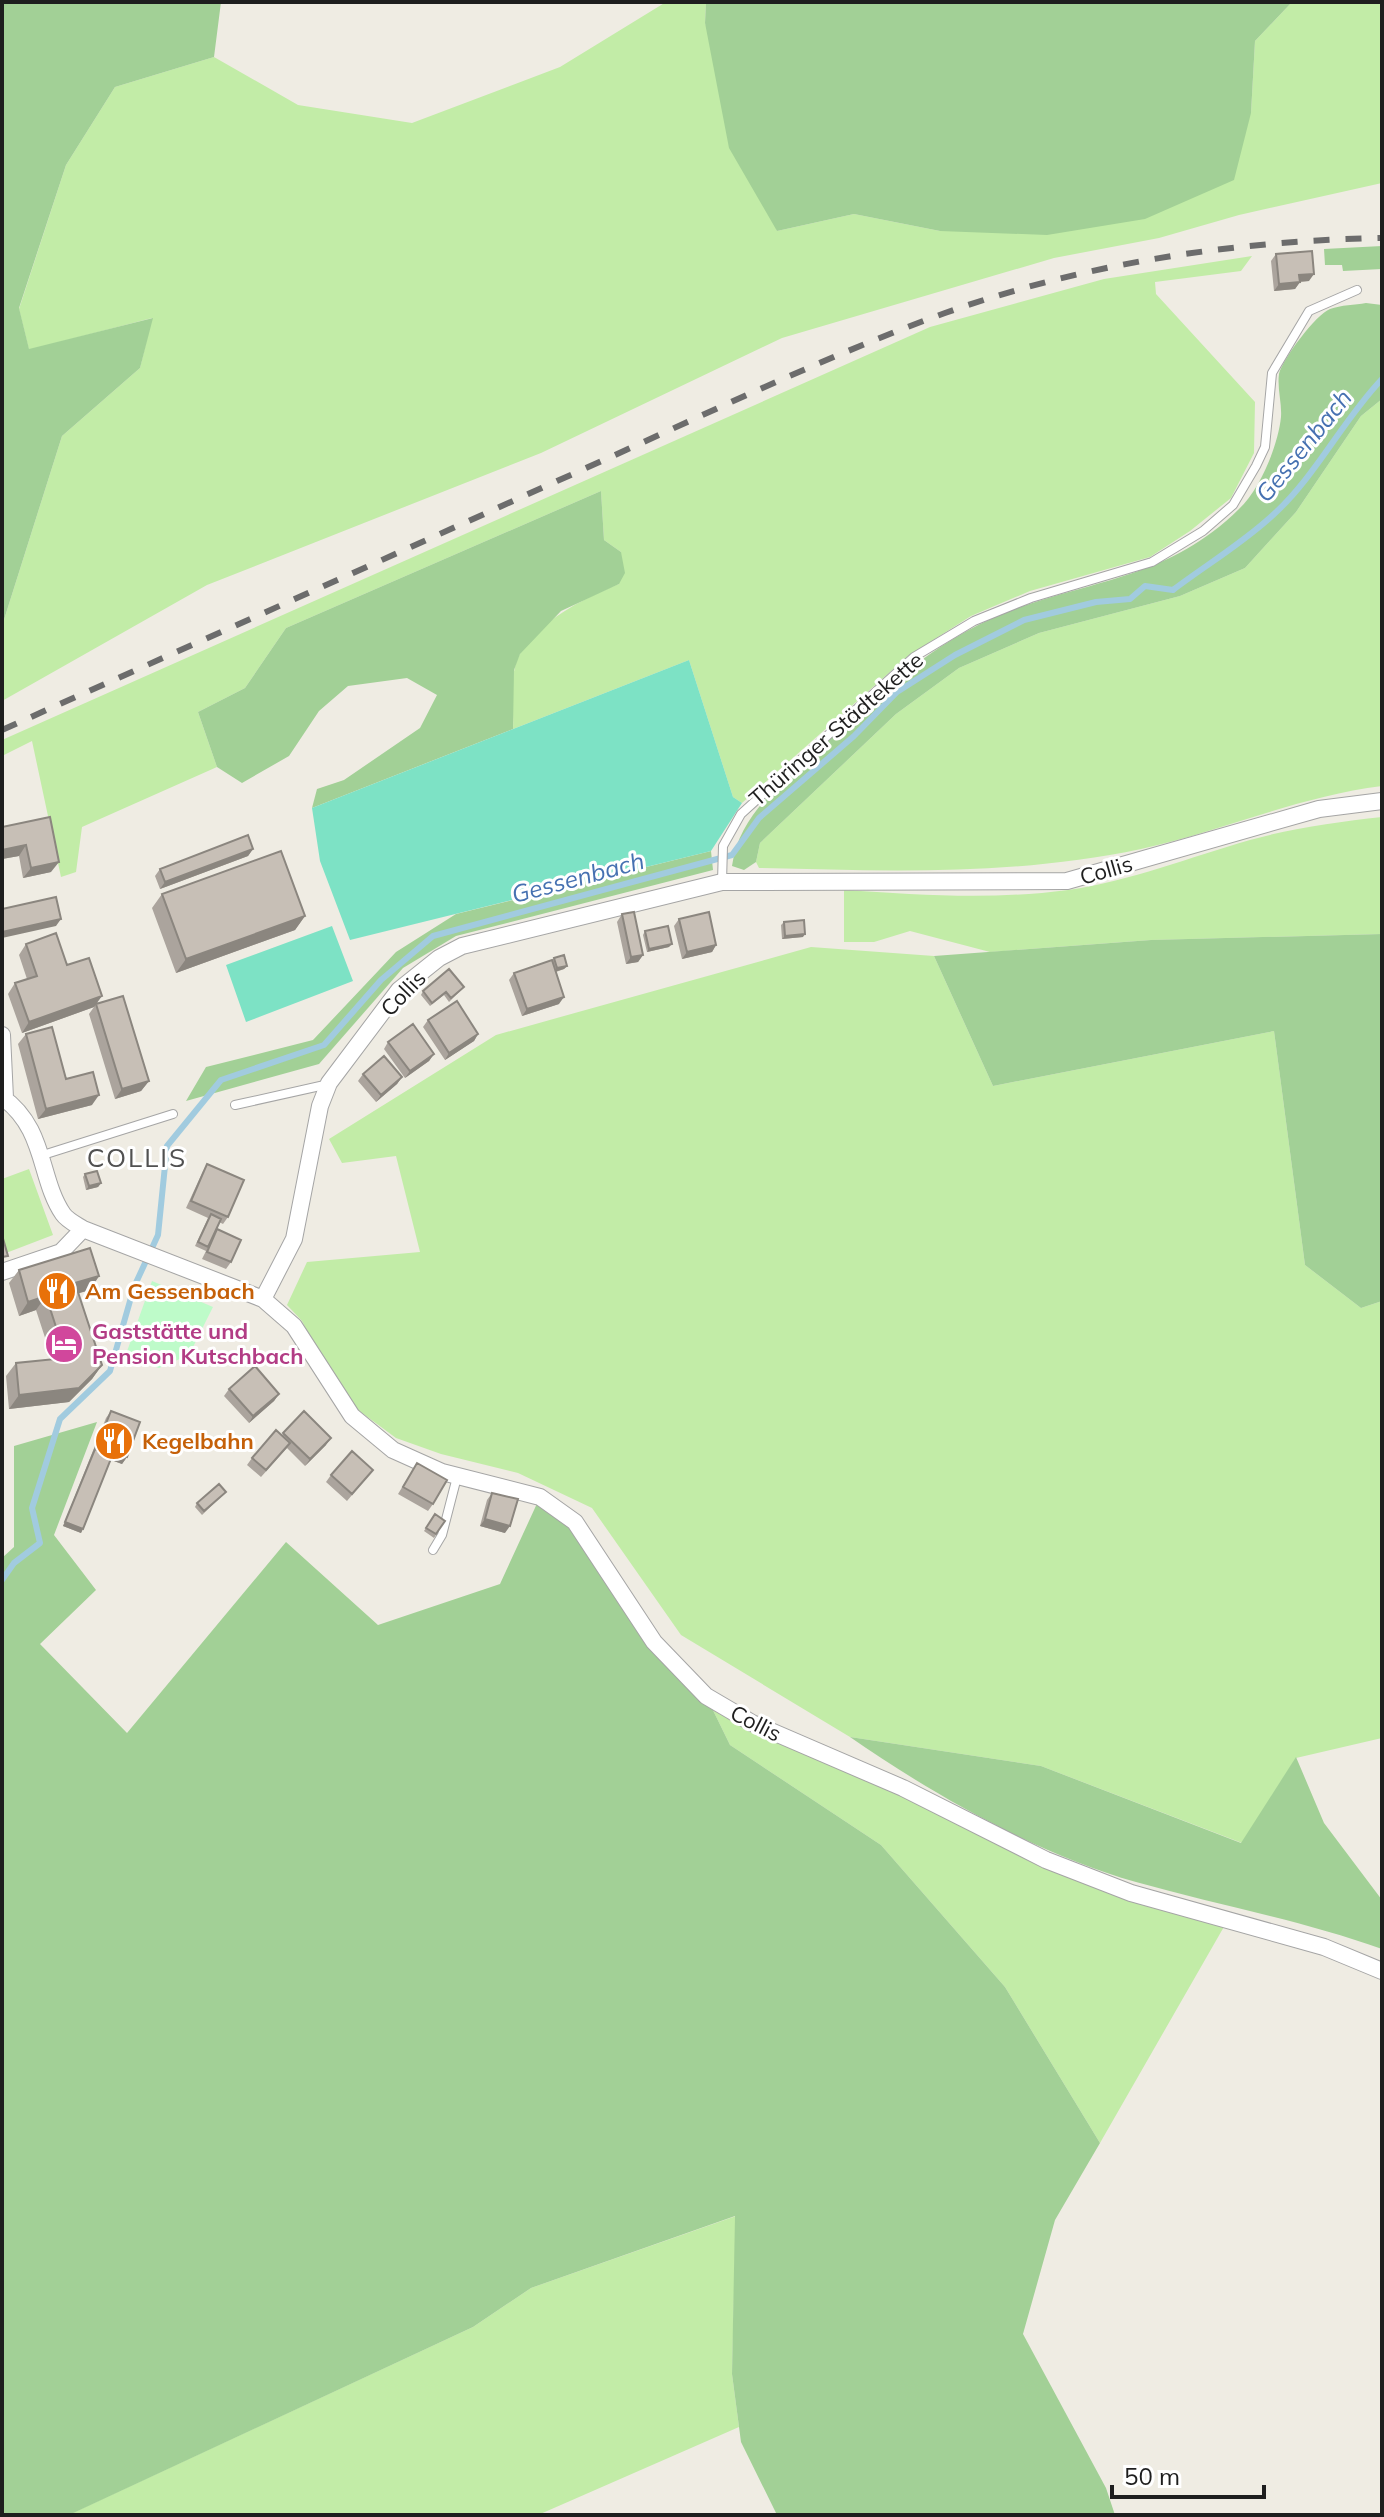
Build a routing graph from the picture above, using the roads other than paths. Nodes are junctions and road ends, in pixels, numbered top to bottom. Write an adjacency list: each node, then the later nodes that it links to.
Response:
1 (1357, 290): 3 (lane, Thüringer Städtekette)
2 (1382, 801): 3 (street, Collis)
3 (721, 875): 5 (street, Collis)
4 (2, 1035): 6 (street, Collis)
5 (329, 1083): 7 (lane); 12 (street, Collis)
6 (3, 1098): 9 (street, Collis)
7 (235, 1105)
8 (173, 1114): 9 (lane)
9 (43, 1155): 10 (street, Collis)
10 (83, 1229): 11 (street); 12 (street, Collis)
11 (2, 1272)
12 (263, 1299): 13 (street, Collis)
13 (457, 1477): 14 (lane); 15 (street, Collis)
14 (433, 1550)
15 (1382, 1971)

